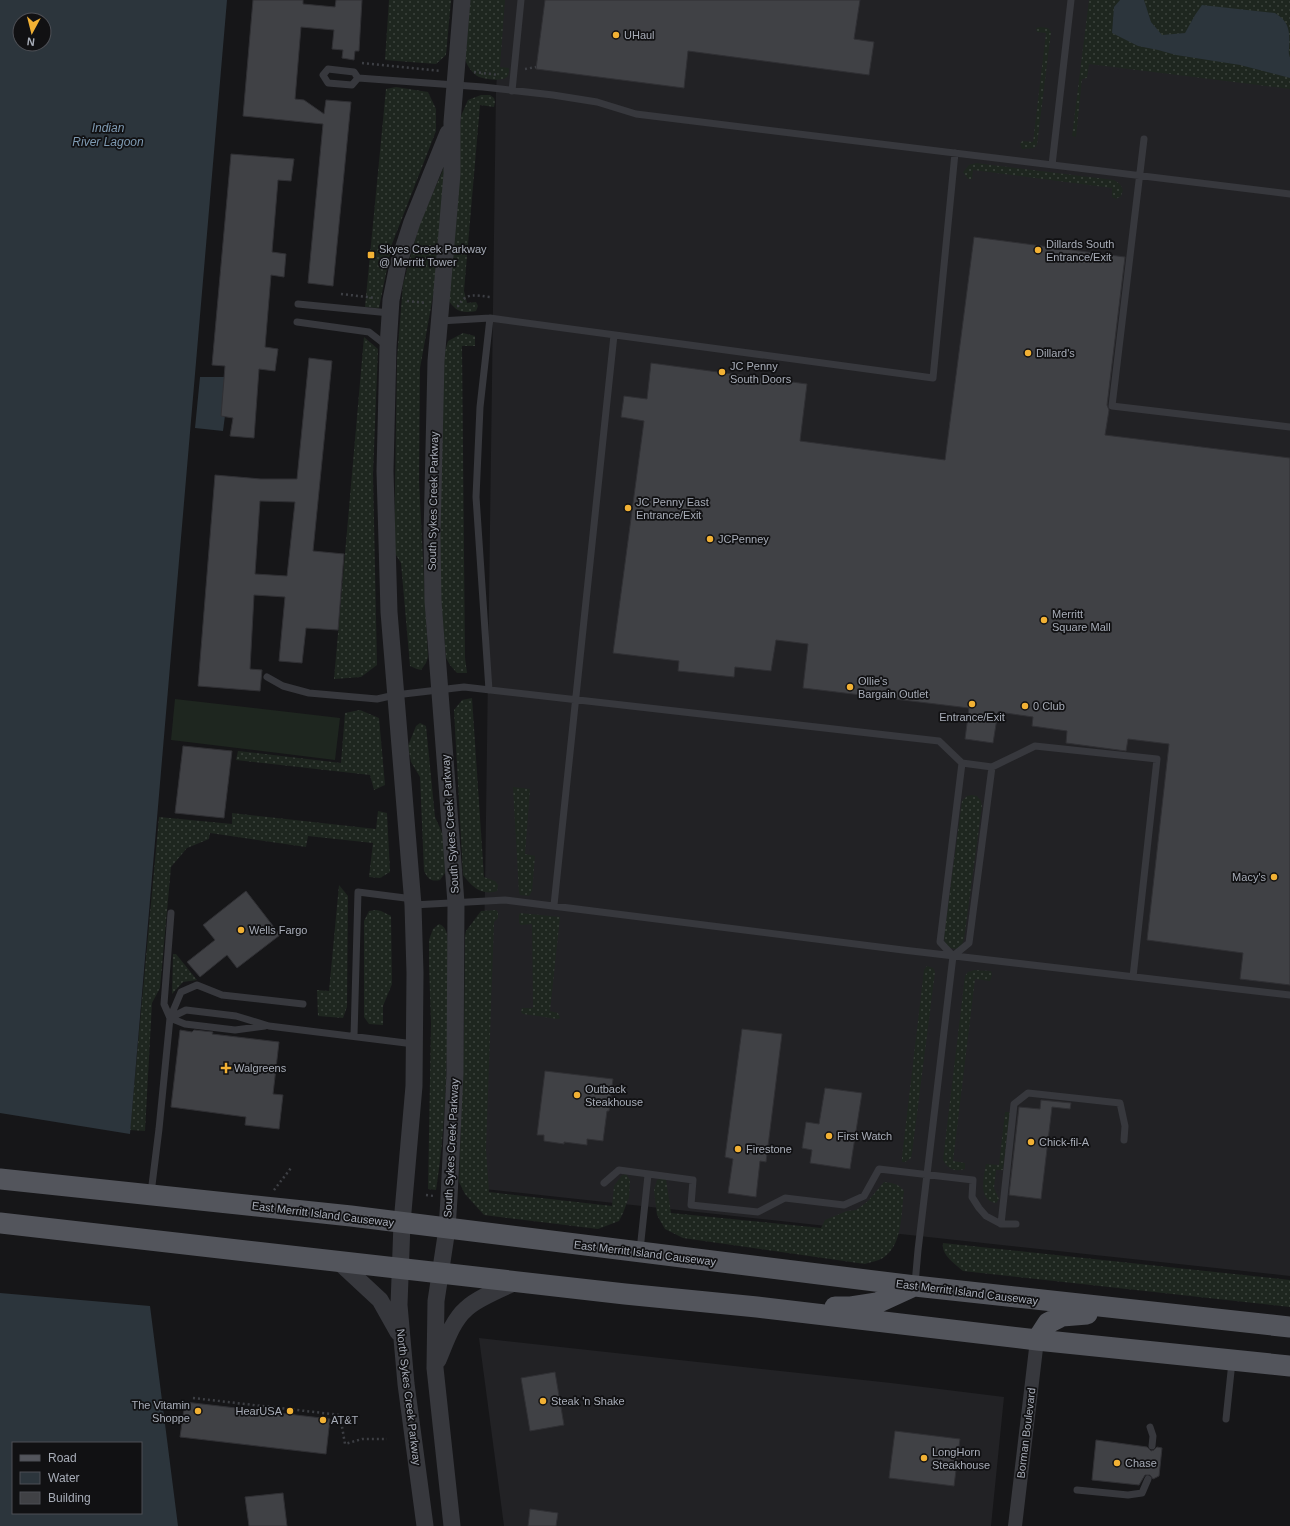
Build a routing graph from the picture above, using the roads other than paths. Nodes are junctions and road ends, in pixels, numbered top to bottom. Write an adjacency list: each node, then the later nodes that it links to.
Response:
1 (462, 0): 5 (street, South Sykes Creek Parkway)
2 (521, 0): 6 (lane)
3 (1071, 0): 10 (lane)
4 (358, 78): 4 (lane); 5 (lane)
5 (455, 85): 6 (lane); 7 (street, South Sykes Creek Parkway)
6 (512, 91): 9 (lane)
7 (452, 122): 14 (street, South Sykes Creek Parkway); 15 (street, South Sykes Creek Parkway)
8 (1144, 139): 11 (lane)
9 (955, 153): 10 (lane); 18 (lane)
10 (1052, 165): 11 (lane)
11 (1139, 176): 12 (lane); 20 (lane)
12 (1290, 194)
13 (298, 304): 14 (lane)
14 (391, 306): 19 (street, South Sykes Creek Parkway)
15 (441, 312): 16 (lane); 22 (street, South Sykes Creek Parkway)
16 (490, 318): 18 (lane); 23 (lane)
17 (297, 322): 19 (lane)
18 (614, 335): 25 (lane)
19 (388, 346): 24 (street, South Sykes Creek Parkway)
20 (1290, 427)
21 (267, 677): 24 (lane)
22 (440, 690): 23 (lane); 24 (lane); 29 (street, South Sykes Creek Parkway)
23 (489, 690): 25 (lane)
24 (395, 695): 28 (street, South Sykes Creek Parkway)
25 (575, 700): 26 (lane); 30 (lane)
26 (962, 763): 27 (lane); 32 (lane)
27 (992, 767): 32 (lane); 33 (lane)
28 (413, 902): 29 (lane); 38 (lane); 39 (street, South Sykes Creek Parkway)
29 (456, 903): 30 (lane); 50 (street, South Sykes Creek Parkway)
30 (554, 905): 32 (lane)
31 (171, 914): 36 (lane)
32 (953, 956): 33 (lane); 41 (lane)
33 (1133, 977): 34 (lane)
34 (1290, 995)
35 (303, 1004): 36 (lane)
36 (170, 1018): 37 (lane); 37 (lane); 45 (lane)
37 (269, 1026): 38 (lane)
38 (354, 1036): 39 (lane)
39 (414, 1044): 47 (street, South Sykes Creek Parkway)
40 (1124, 1140): 48 (lane)
41 (926, 1174): 42 (lane); 48 (lane); 56 (lane)
42 (648, 1175): 44 (lane); 51 (lane)
43 (0, 1179): 45 (main road, East Merritt Island Causeway)
44 (604, 1182)
45 (151, 1195): 47 (main road, East Merritt Island Causeway)
46 (0, 1223): 52 (main road)
47 (402, 1223): 50 (main road, East Merritt Island Causeway); 53 (street, South Sykes Creek Parkway)
48 (1001, 1224): 49 (lane)
49 (1016, 1224)
50 (447, 1229): 51 (main road, East Merritt Island Causeway); 54 (street, South Sykes Creek Parkway)
51 (639, 1253): 56 (main road, East Merritt Island Causeway)
52 (338, 1261): 53 (main road); 60 (street)
53 (401, 1268): 54 (main road); 60 (street, North Sykes Creek Parkway)
54 (440, 1272): 55 (main road); 64 (street, South Sykes Creek Parkway)
55 (518, 1281): 57 (main road); 64 (street)
56 (915, 1286): 57 (main road); 58 (main road, East Merritt Island Causeway)
57 (757, 1306): 61 (main road)
58 (1141, 1311): 59 (main road, East Merritt Island Causeway); 61 (main road)
59 (1290, 1327)
60 (401, 1337): 70 (street, North Sykes Creek Parkway)
61 (1037, 1340): 62 (main road); 72 (street, Borman Boulevard)
62 (1232, 1360): 63 (main road); 65 (lane)
63 (1290, 1366)
64 (435, 1368): 71 (street, South Sykes Creek Parkway)
65 (1226, 1419)
66 (1150, 1427): 67 (lane)
67 (1152, 1446)
68 (1148, 1479): 69 (lane)
69 (1077, 1490)
70 (425, 1526)
71 (452, 1526)
72 (1015, 1526)

